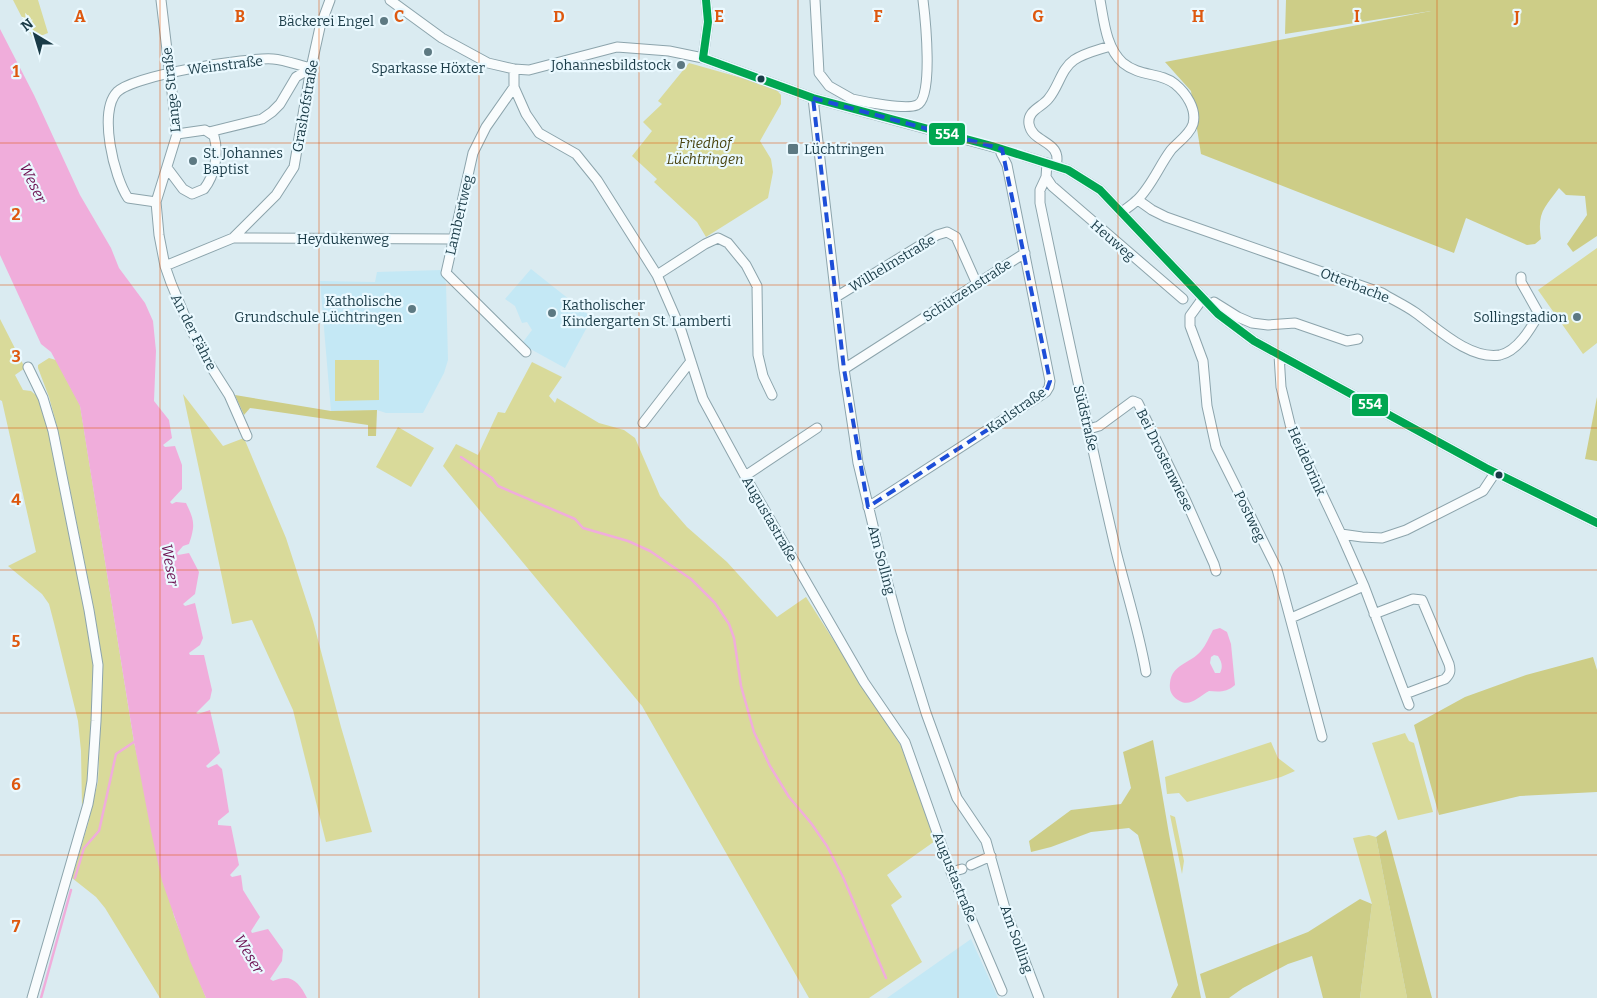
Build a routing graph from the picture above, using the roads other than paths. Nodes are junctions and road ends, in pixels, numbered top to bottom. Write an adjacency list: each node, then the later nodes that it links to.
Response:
1 (161, 0): 12 (street, Lange Straße)
2 (330, 0): 10 (street, Grashofstraße)
3 (390, 0): 11 (street)
4 (706, 0): 9 (street)
5 (815, 0): 15 (street)
6 (923, 0): 15 (street)
7 (1100, 0): 8 (street)
8 (1110, 46): 20 (street); 23 (street)
9 (702, 58): 11 (street); 14 (street)
10 (310, 68): 12 (street, Weinstraße); 16 (street); 26 (street, Grashofstraße)
11 (514, 70): 13 (street, Augustastraße)
12 (169, 73): 17 (street, Lange Straße); 24 (street, Weinstraße)
13 (514, 87): 27 (street, Lambertweg); 30 (street, Augustastraße)
14 (813, 98): 15 (street); 33 (street, Am Solling)
15 (851, 104): 28 (street, Schützenstraße)
16 (209, 132): 17 (street); 21 (street)
17 (177, 134): 21 (street, Lange Straße)
18 (1024, 156): 19 (street, Heuweg)
19 (1047, 163): 20 (street, Heuweg); 22 (street, Südstraße)
20 (1056, 166): 25 (street, Heuweg)
21 (168, 169): 24 (street, Lange Straße)
22 (1046, 177): 34 (street, Heuweg); 45 (street, Südstraße)
23 (1138, 200): 25 (street); 31 (street, Otterbache)
24 (156, 202): 29 (street, Lange Straße)
25 (1122, 212): 35 (street, Heuweg)
26 (233, 238): 27 (street, Heydukenweg); 29 (street, Grashofstraße)
27 (453, 239): 37 (street, Lambertweg)
28 (1025, 253): 32 (street, Schützenstraße); 49 (street, Karlstraße)
29 (165, 266): 46 (street, An der Fähre)
30 (657, 275): 39 (street, Augustastraße); 42 (street)
31 (1521, 277)
32 (977, 284): 33 (street, Wilhelmstraße); 41 (street, Schützenstraße)
33 (836, 297): 41 (street, Am Solling)
34 (1183, 299)
35 (1206, 302): 36 (street); 38 (street, Heuweg); 55 (street, Postweg)
36 (1358, 339)
37 (526, 352)
38 (1279, 355): 47 (street, Heuweg); 51 (street, Heidebrink)
39 (692, 361): 43 (street); 48 (street, Augustastraße)
40 (28, 368): 65 (street)
41 (844, 369): 49 (street, Am Solling)
42 (772, 395)
43 (642, 423)
44 (817, 428): 48 (street)
45 (1088, 429): 52 (street, Bei Drostenwiese); 56 (street, Südstraße)
46 (247, 436)
47 (1495, 473): 50 (street, Heuweg); 51 (street)
48 (745, 476): 63 (street, Augustastraße)
49 (868, 507): 60 (street, Am Solling)
50 (1597, 523)
51 (1341, 534): 53 (street, Heidebrink)
52 (1216, 571)
53 (1364, 586): 54 (street, Heidebrink); 55 (street)
54 (1374, 614): 57 (street, Heidebrink); 57 (street)
55 (1291, 618): 59 (street, Postweg)
56 (1146, 672)
57 (1405, 694): 58 (street, Heidebrink)
58 (1409, 705)
59 (1322, 737)
60 (991, 856): 61 (street); 66 (street, Am Solling)
61 (971, 865)
62 (962, 869): 63 (street)
63 (951, 872): 64 (street, Augustastraße)
64 (1002, 991)
65 (32, 998)
66 (1039, 998)

